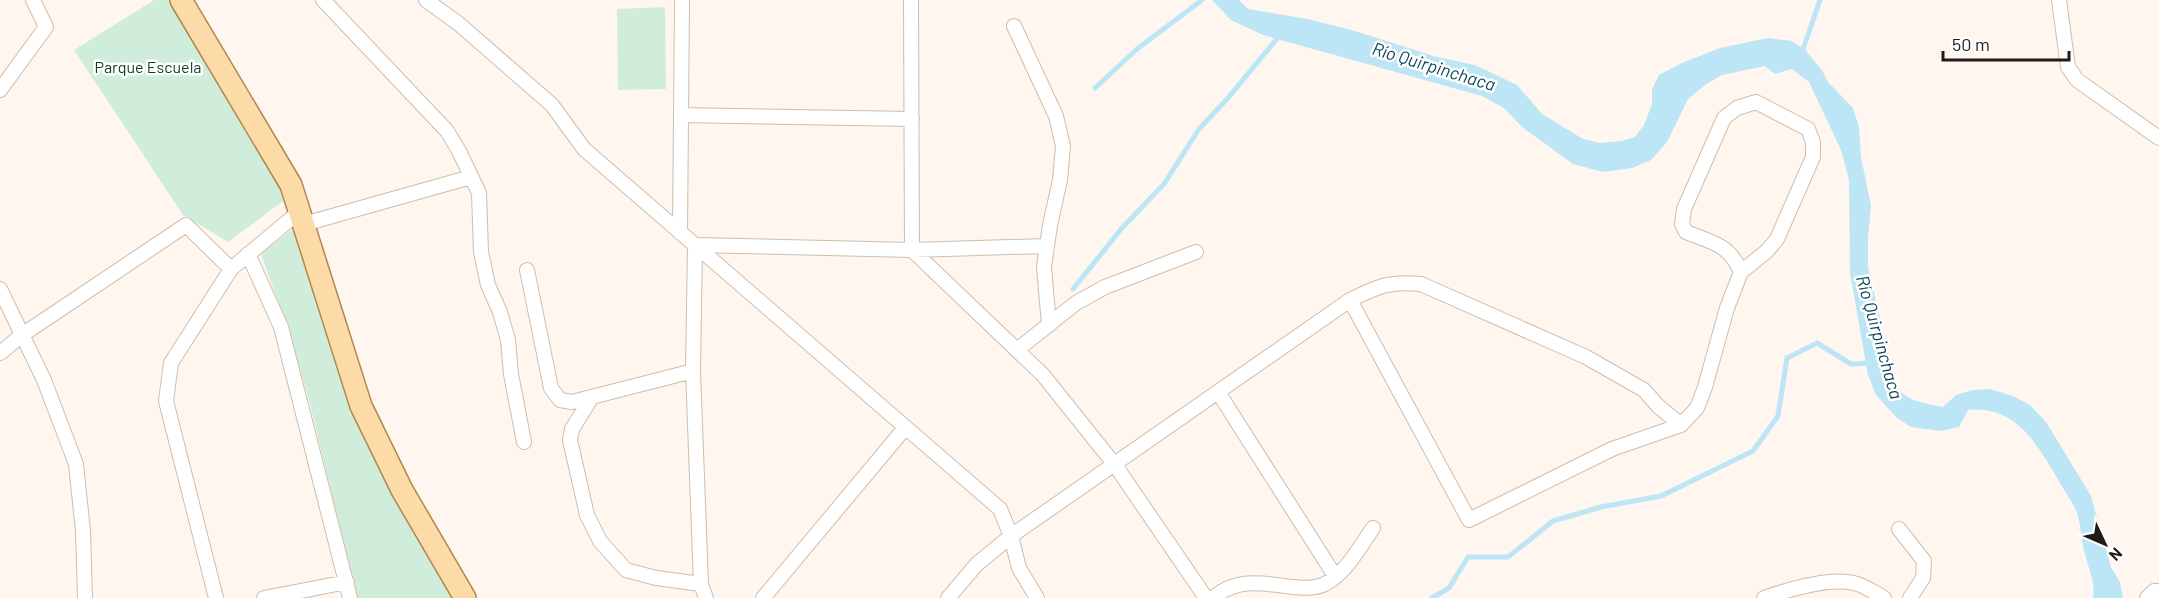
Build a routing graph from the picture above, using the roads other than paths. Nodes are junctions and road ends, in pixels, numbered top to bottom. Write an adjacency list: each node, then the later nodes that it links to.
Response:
1 (33, 0): 9 (street)
2 (181, 0): 14 (main road)
3 (323, 0): 13 (street)
4 (426, 0): 15 (street)
5 (682, 0): 10 (street)
6 (911, 0): 11 (street)
7 (2059, 0): 12 (street)
8 (1014, 26): 17 (street)
9 (0, 90)
10 (681, 115): 11 (street); 15 (street)
11 (912, 119): 18 (street)
12 (2159, 138)
13 (471, 177): 14 (street); 35 (street)
14 (302, 217): 20 (street); 48 (main road)
15 (680, 233): 16 (street)
16 (695, 246): 18 (street); 30 (street); 34 (street)
17 (1047, 246): 18 (street); 26 (street)
18 (912, 250): 28 (street)
19 (1196, 252): 26 (street)
20 (248, 254): 21 (street); 41 (street)
21 (231, 269): 27 (street); 45 (street)
22 (527, 270): 32 (street)
23 (1741, 272): 23 (street); 33 (street)
24 (0, 289): 27 (street)
25 (1350, 300): 31 (street); 33 (street); 33 (street)
26 (1049, 325): 28 (street)
27 (22, 335): 29 (street); 44 (street)
28 (1017, 350): 36 (street)
29 (0, 353)
30 (693, 370): 32 (street); 42 (street)
31 (1218, 392): 36 (street); 40 (street)
32 (592, 397): 42 (street)
33 (1681, 425)
34 (905, 428): 39 (street); 50 (street)
35 (524, 442)
36 (1115, 465): 39 (street); 53 (street)
37 (1373, 528): 40 (street)
38 (1899, 529): 57 (street)
39 (1011, 536): 51 (street); 52 (street)
40 (1335, 576): 54 (street)
41 (347, 582): 46 (street); 47 (street)
42 (701, 584): 49 (street)
43 (2159, 591): 58 (street)
44 (85, 598)
45 (216, 598)
46 (264, 598)
47 (350, 598)
48 (465, 598)
49 (706, 598)
50 (763, 598)
51 (948, 598)
52 (1037, 598)
53 (1206, 598)
54 (1213, 598)
55 (1764, 598): 56 (street)
56 (1884, 598)
57 (1910, 598)
58 (2147, 598)

